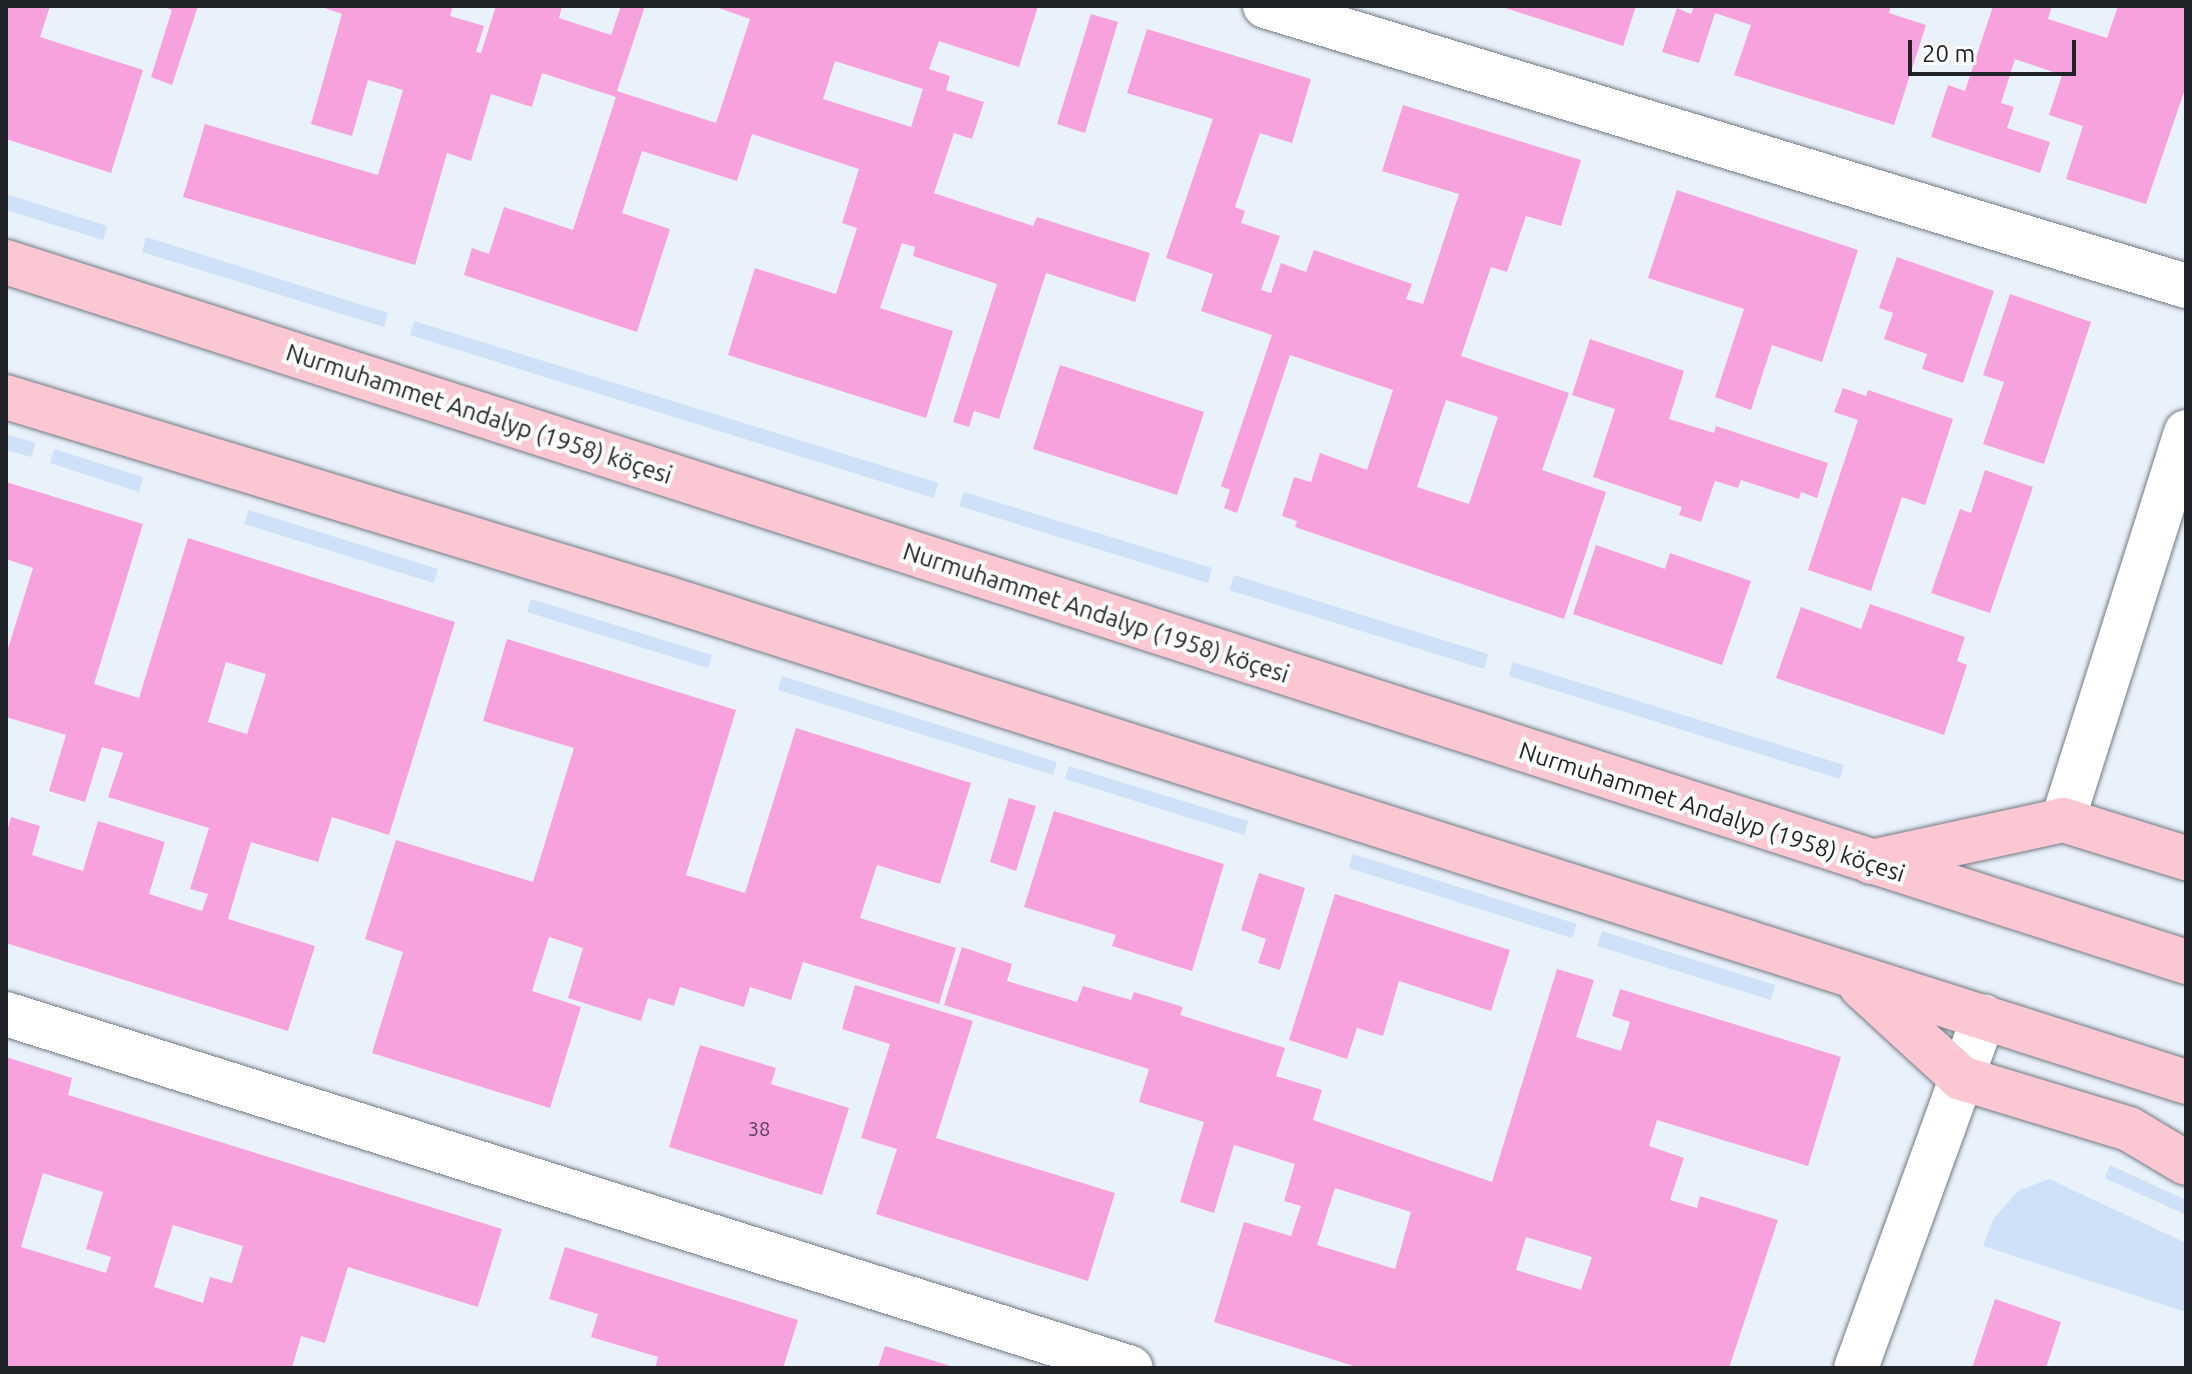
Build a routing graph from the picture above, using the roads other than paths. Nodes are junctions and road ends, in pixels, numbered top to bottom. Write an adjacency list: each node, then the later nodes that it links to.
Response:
1 (1265, 6): 3 (street)
2 (6, 262): 8 (main road, Nurmuhammet Andalyp (1958) köçesi)
3 (2186, 286)
4 (6, 397): 10 (main road)
5 (2186, 432): 6 (street)
6 (2063, 820): 7 (main road); 8 (main road)
7 (2186, 858)
8 (1868, 863): 9 (main road, Nurmuhammet Andalyp (1958) köçesi)
9 (2186, 962)
10 (1851, 976): 12 (main road); 13 (main road)
11 (6, 1014): 16 (street)
12 (1984, 1017): 13 (street); 14 (main road)
13 (1961, 1078): 15 (main road); 17 (street)
14 (2186, 1082)
15 (2186, 1163)
16 (1131, 1368)
17 (1856, 1368)

